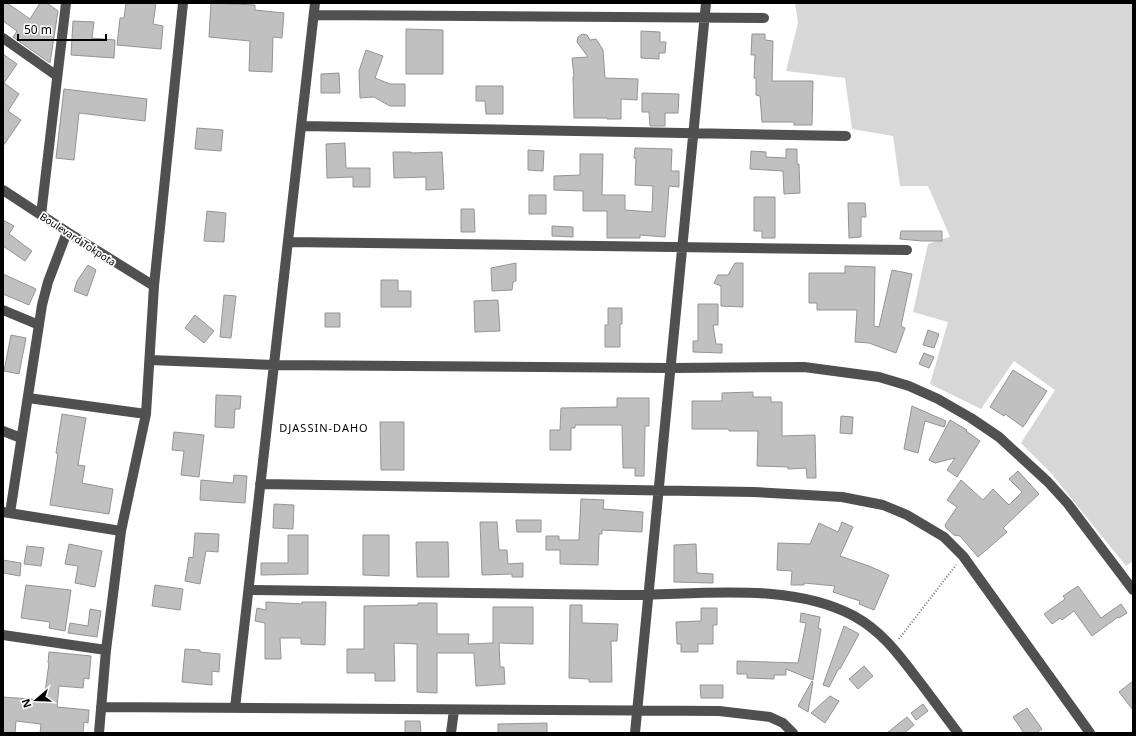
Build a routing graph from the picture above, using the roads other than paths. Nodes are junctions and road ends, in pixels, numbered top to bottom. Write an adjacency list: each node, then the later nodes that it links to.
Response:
1 (66, 3): 9 (street)
2 (183, 3): 19 (street)
3 (315, 3): 5 (street)
4 (706, 3): 6 (street)
5 (314, 15): 6 (street); 10 (street)
6 (705, 17): 7 (street); 11 (street)
7 (764, 18)
8 (3, 38): 9 (street)
9 (57, 76): 14 (street)
10 (301, 126): 11 (street); 16 (street)
11 (694, 133): 12 (street); 17 (street)
12 (846, 136)
13 (3, 190): 14 (street, Boulevard Tokpota)
14 (41, 215): 15 (street, Boulevard Tokpota)
15 (67, 232): 19 (street, Boulevard Tokpota); 21 (street)
16 (288, 242): 17 (street); 23 (street)
17 (682, 247): 18 (street); 24 (street)
18 (907, 250)
19 (154, 286): 22 (street)
20 (3, 310): 21 (street)
21 (39, 325): 25 (street)
22 (150, 360): 23 (street); 26 (street)
23 (274, 365): 24 (street); 29 (street)
24 (670, 368): 30 (street); 34 (street)
25 (28, 398): 26 (street); 28 (street)
26 (146, 414): 32 (street)
27 (3, 431): 28 (street)
28 (21, 438): 31 (street)
29 (260, 484): 30 (street); 33 (street)
30 (658, 490): 35 (street); 47 (street)
31 (7, 512): 32 (street)
32 (121, 531): 37 (street)
33 (249, 590): 35 (street); 39 (street)
34 (1133, 590)
35 (648, 595): 41 (street); 46 (street)
36 (3, 635): 37 (street)
37 (106, 650): 38 (street)
38 (101, 707): 39 (street); 42 (street)
39 (236, 708): 40 (street)
40 (454, 710): 41 (street); 43 (street)
41 (637, 711): 44 (street); 45 (street)
42 (99, 733)
43 (451, 733)
44 (635, 733)
45 (793, 733)
46 (958, 733)
47 (1090, 733)

